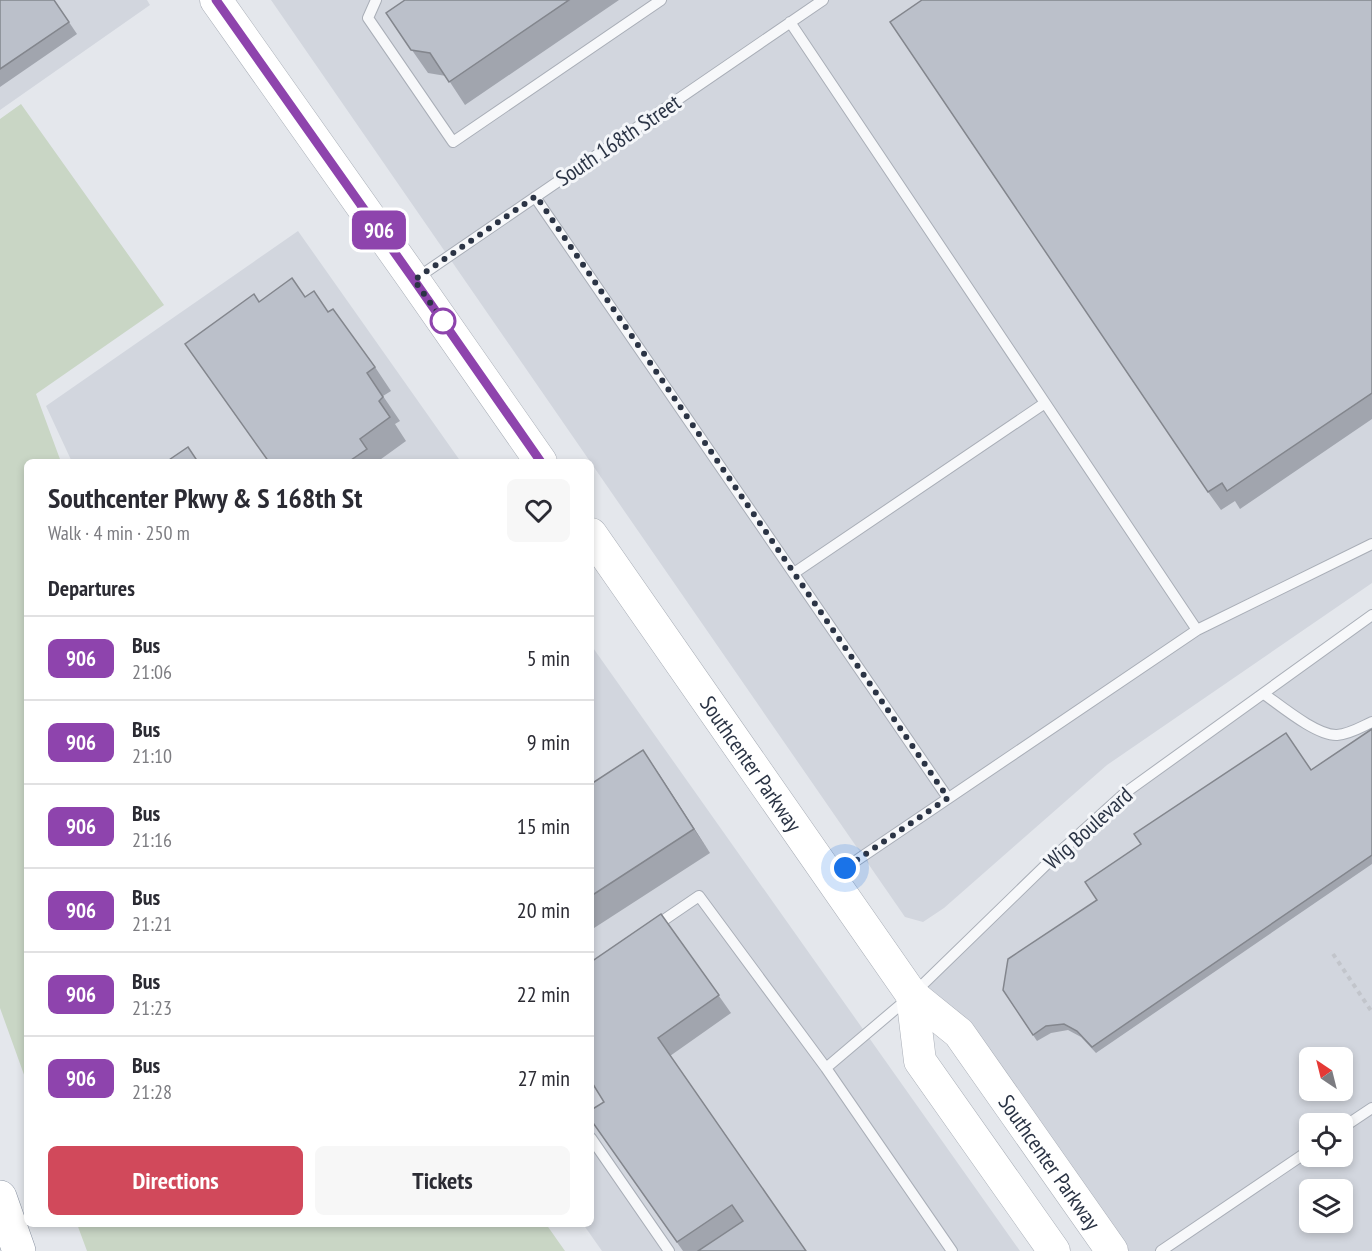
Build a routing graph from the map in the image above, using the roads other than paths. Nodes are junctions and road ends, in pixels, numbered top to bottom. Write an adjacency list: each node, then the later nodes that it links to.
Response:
1 (376, 0): 2 (lane)
2 (661, 0)
3 (823, 0): 5 (lane, South 168th Street)
4 (222, 4): 7 (main road)
5 (790, 22): 6 (lane, South 168th Street); 8 (lane)
6 (536, 196): 7 (lane, South 168th Street); 12 (lane)
7 (414, 280): 9 (main road)
8 (1045, 403): 12 (lane); 14 (lane)
9 (539, 459)
10 (594, 538): 18 (main road, Southcenter Parkway)
11 (1372, 544): 14 (lane)
12 (794, 573): 17 (lane)
13 (1372, 615): 15 (lane, Wig Boulevard)
14 (1197, 630): 17 (lane)
15 (1264, 694): 16 (lane); 20 (lane, Wig Boulevard)
16 (1372, 722)
17 (948, 798): 18 (lane)
18 (830, 878): 20 (main road, Southcenter Parkway)
19 (650, 930): 21 (lane)
20 (912, 995): 21 (lane, Wig Boulevard); 30 (main road, Southcenter Parkway); 31 (main road, Southcenter Parkway)
21 (826, 1068): 29 (lane)
22 (1372, 1108): 23 (lane)
23 (1353, 1121)
24 (594, 1142): 28 (lane)
25 (1299, 1157): 32 (lane)
26 (0, 1197): 27 (highway)
27 (19, 1251)
28 (669, 1251)
29 (952, 1251)
30 (1054, 1251)
31 (1112, 1251)
32 (1161, 1251)

